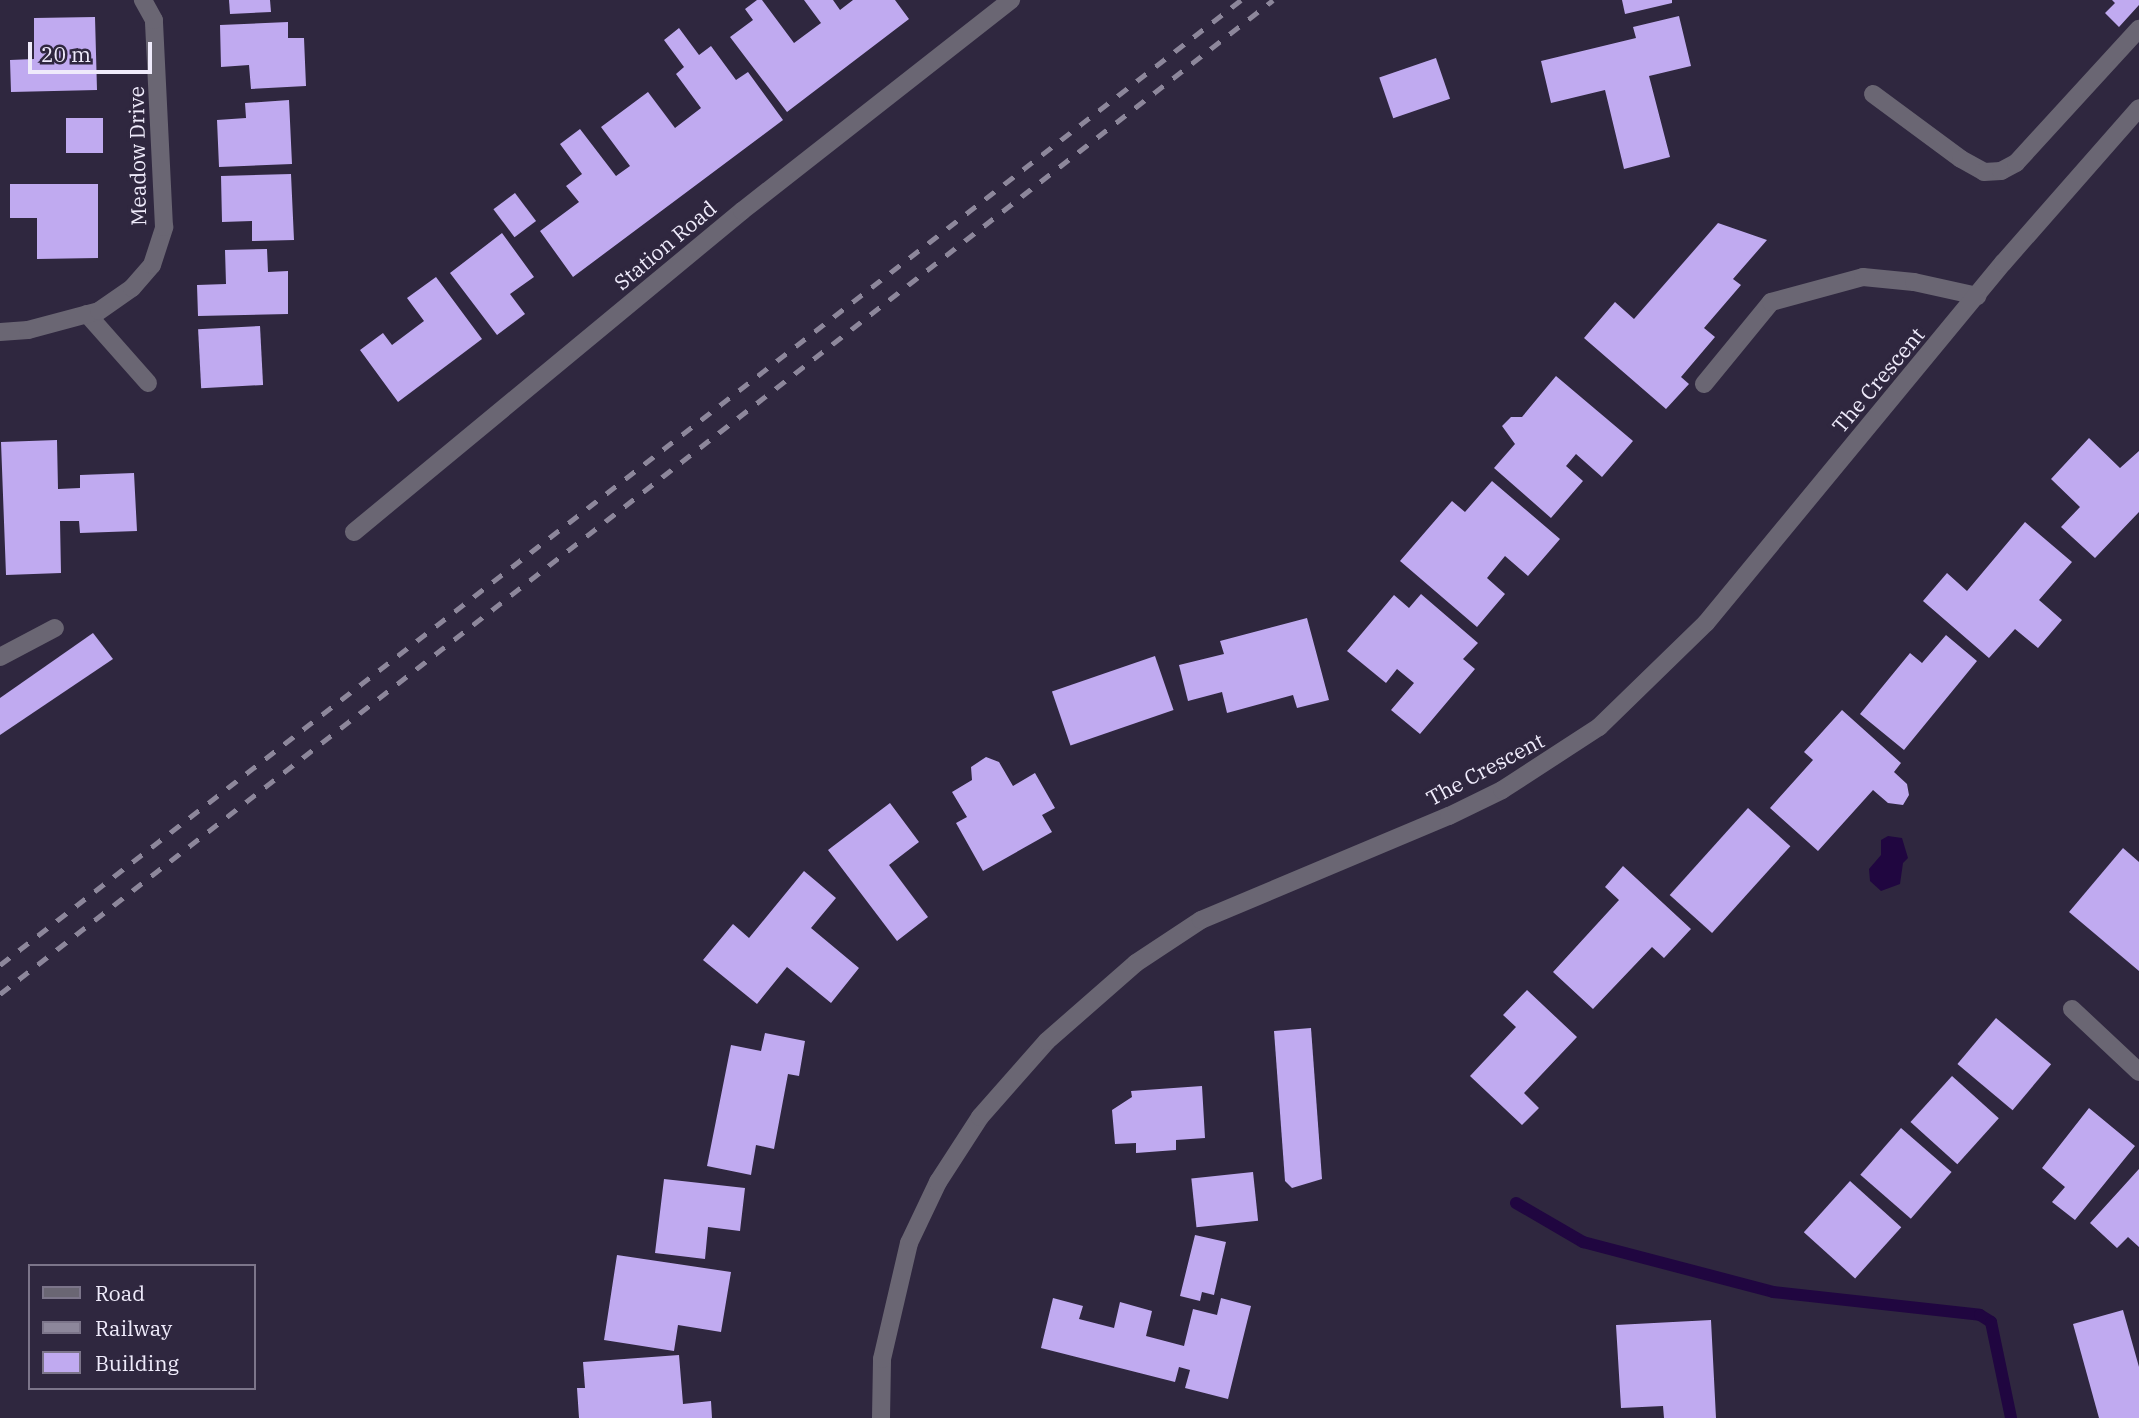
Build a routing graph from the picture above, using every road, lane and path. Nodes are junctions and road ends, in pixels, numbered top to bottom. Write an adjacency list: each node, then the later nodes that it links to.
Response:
1 (144, 0): 7 (street, Meadow Drive)
2 (1008, 1): 11 (street, Station Road)
3 (2139, 29): 4 (street)
4 (1872, 94)
5 (2139, 108): 6 (street, The Crescent)
6 (1977, 296): 10 (street); 16 (street, The Crescent)
7 (87, 314): 8 (street, Meadow Drive); 9 (street)
8 (0, 332)
9 (148, 383)
10 (1704, 384)
11 (354, 532)
12 (55, 628): 13 (street)
13 (0, 657)
14 (2072, 1009): 15 (street)
15 (2137, 1065)
16 (881, 1418)

